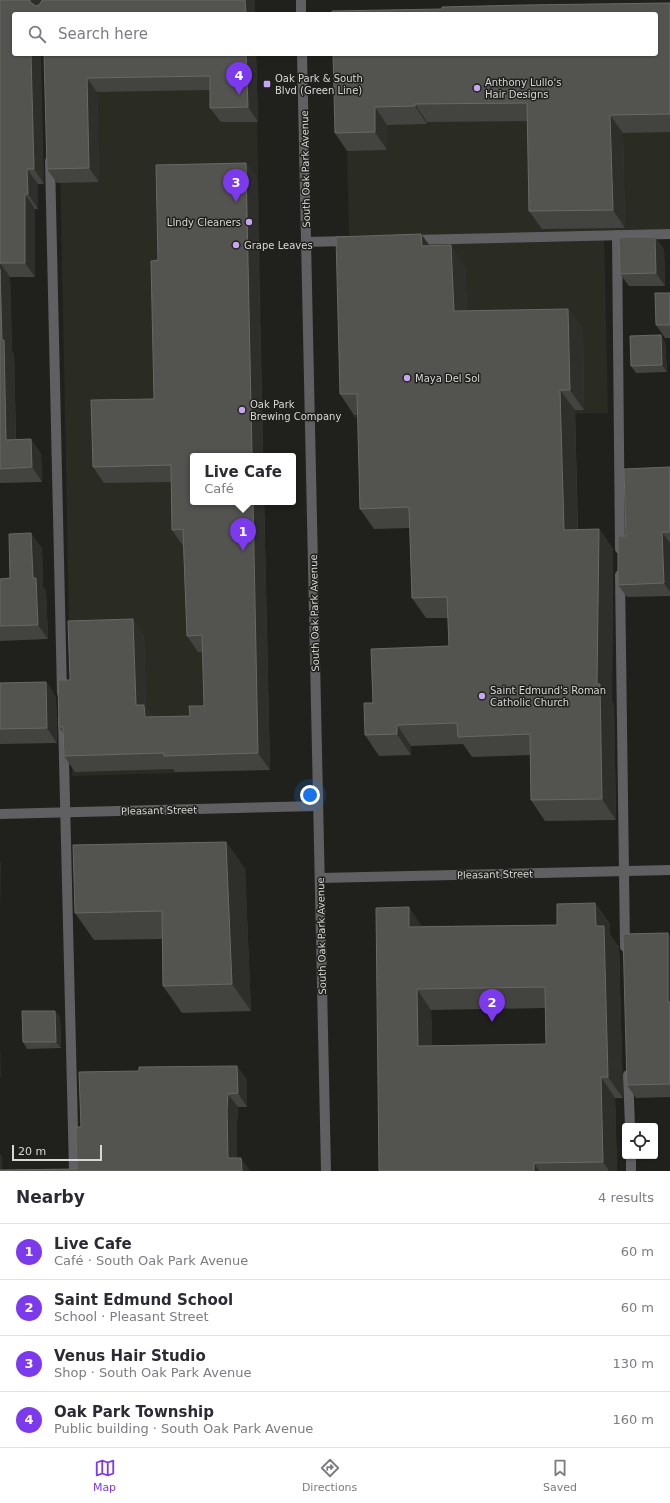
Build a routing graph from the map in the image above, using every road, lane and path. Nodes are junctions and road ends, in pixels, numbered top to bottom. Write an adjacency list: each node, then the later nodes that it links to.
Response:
1 (301, 0): 2 (street)
2 (301, 12)
3 (302, 56): 9 (street, South Oak Park Avenue)
4 (50, 147): 11 (street)
5 (670, 234): 6 (street)
6 (617, 235): 7 (street); 14 (street)
7 (404, 240)
8 (361, 241): 9 (street)
9 (306, 242): 10 (street, South Oak Park Avenue)
10 (318, 806): 11 (street, Pleasant Street); 15 (street, South Oak Park Avenue)
11 (65, 812): 12 (street, Pleasant Street); 20 (street)
12 (0, 814)
13 (670, 870): 14 (street, Pleasant Street)
14 (623, 871): 15 (street, Pleasant Street); 16 (street)
15 (320, 878): 21 (street, South Oak Park Avenue)
16 (625, 959)
17 (628, 1062): 18 (street)
18 (630, 1123)
19 (630, 1159): 22 (street)
20 (74, 1171)
21 (326, 1171)
22 (631, 1171)

